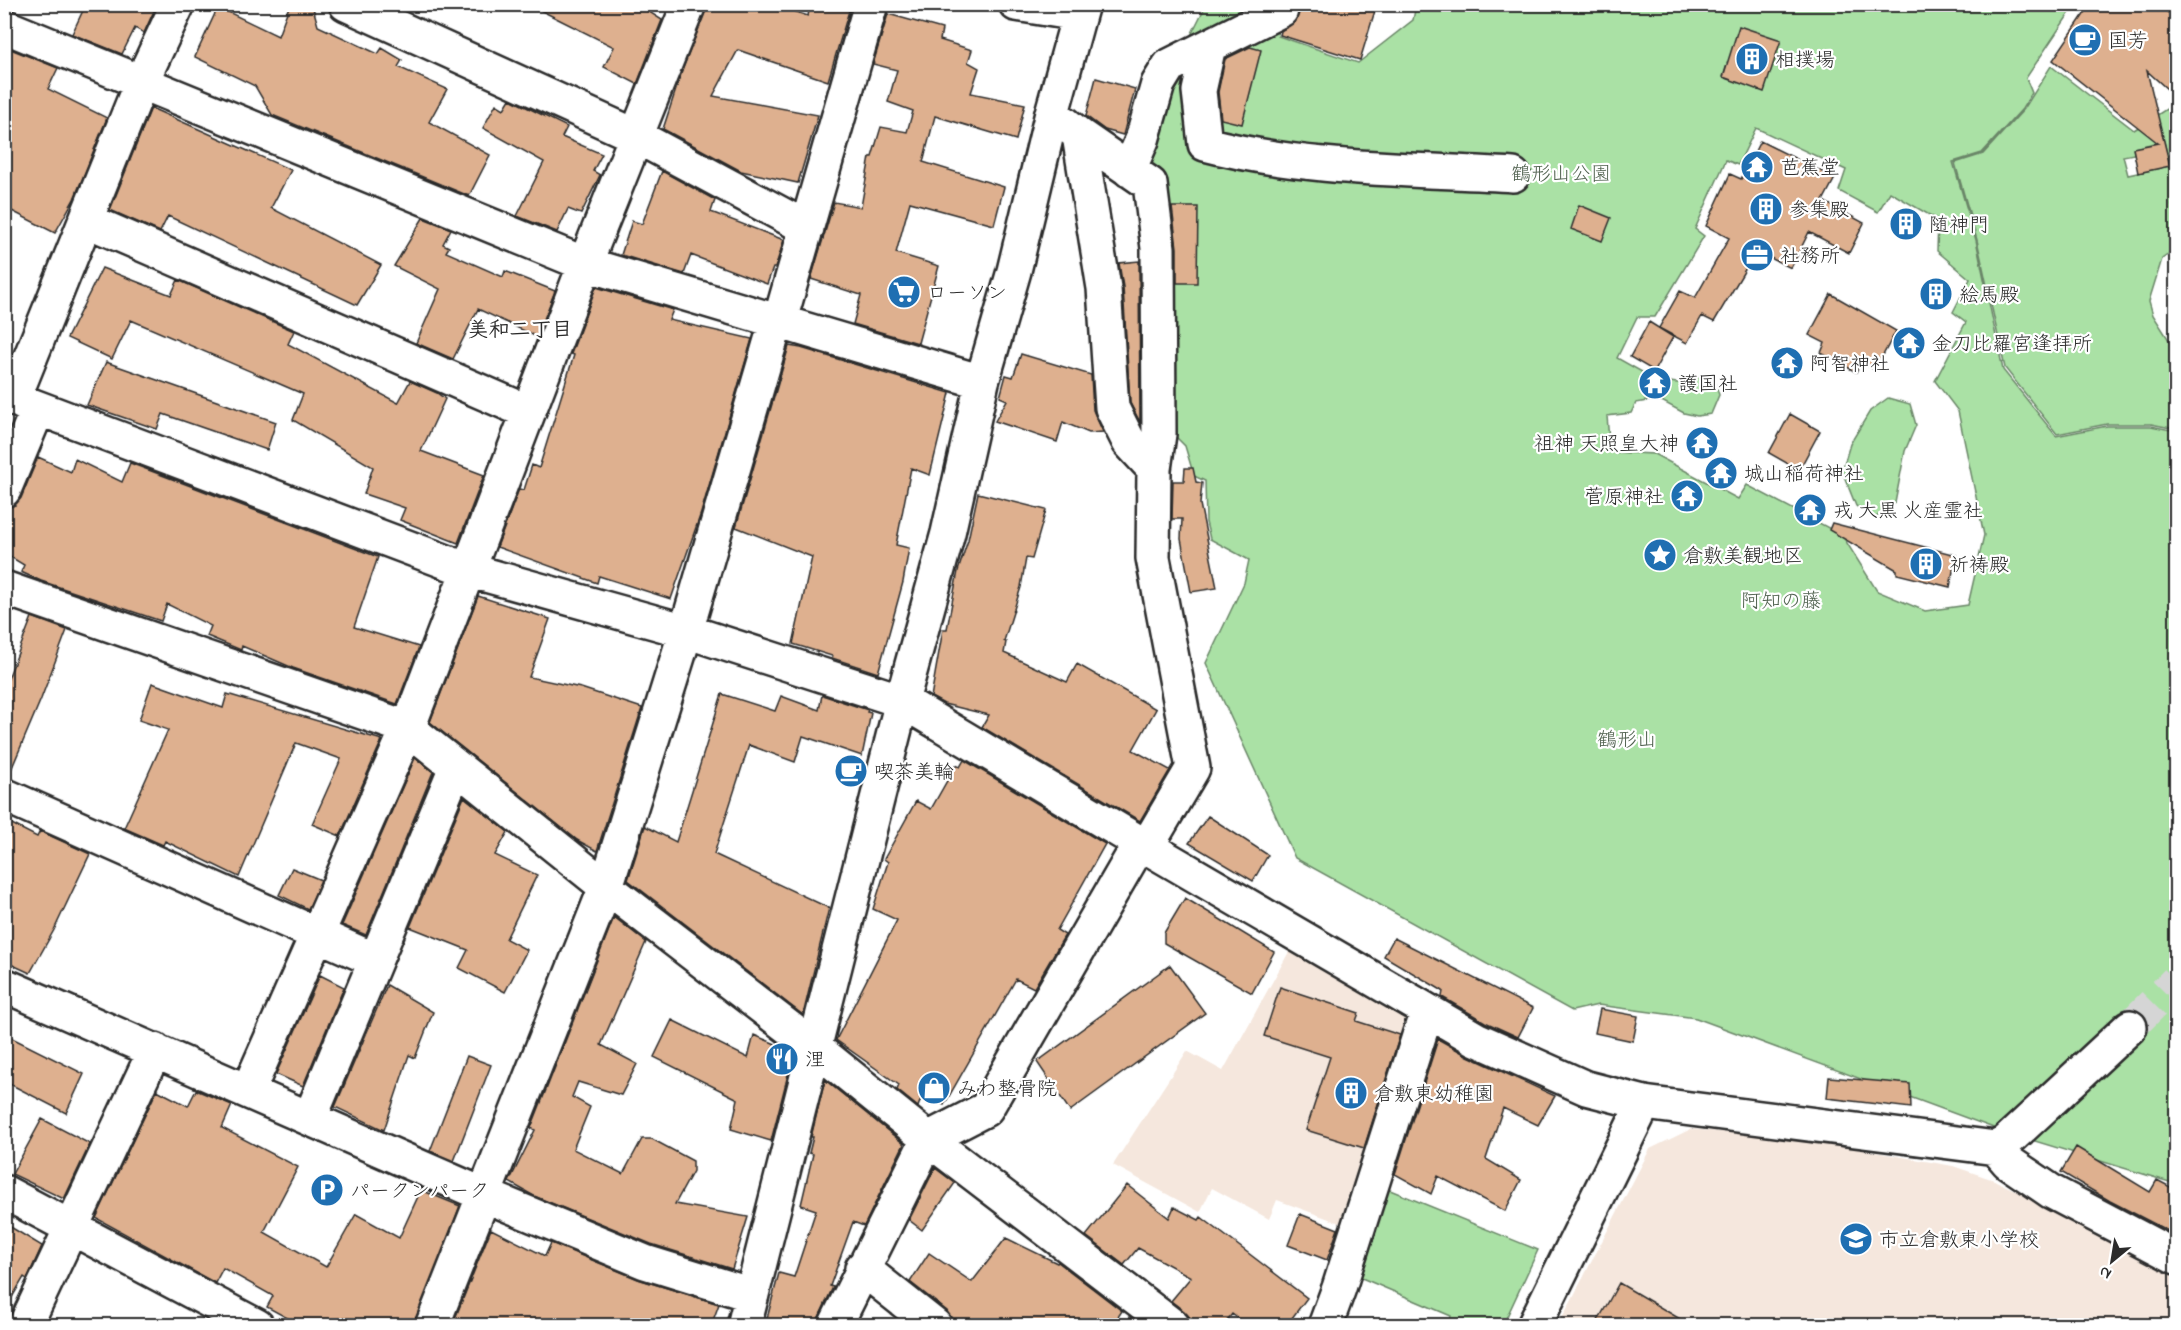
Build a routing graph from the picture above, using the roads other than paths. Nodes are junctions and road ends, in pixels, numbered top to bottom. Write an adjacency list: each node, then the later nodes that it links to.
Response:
1 (178, 4): 10 (street)
2 (346, 4): 13 (street)
3 (689, 4): 13 (street)
4 (871, 4): 17 (street)
5 (1016, 4): 7 (street)
6 (1282, 4): 9 (street)
7 (1080, 9): 11 (street)
8 (4, 26): 10 (street)
9 (1209, 46): 14 (street); 15 (street)
10 (141, 83): 16 (street); 18 (street)
11 (1052, 113): 12 (street); 20 (street)
12 (1079, 135): 14 (street); 23 (street)
13 (636, 136): 17 (street); 18 (street)
14 (1129, 170): 23 (street)
15 (1513, 176)
16 (86, 220): 21 (street); 22 (street)
17 (807, 228): 19 (street)
18 (585, 264): 19 (street); 22 (street)
19 (780, 320): 20 (street); 27 (street)
20 (982, 382): 28 (street)
21 (9, 397): 24 (street); 25 (street)
22 (528, 412): 25 (street)
23 (1154, 469): 32 (street)
24 (4, 490)
25 (468, 570): 27 (street); 29 (street)
26 (4, 588): 29 (street)
27 (686, 631): 28 (street); 33 (street)
28 (902, 701): 32 (street); 39 (street)
29 (408, 728): 30 (street); 34 (street)
30 (456, 767): 33 (street); 35 (street)
31 (4, 795): 34 (street)
32 (1144, 845): 37 (street); 44 (street)
33 (606, 886): 39 (street); 47 (street)
34 (316, 935): 35 (street); 41 (street)
35 (375, 960): 43 (street)
36 (4, 985): 40 (street)
37 (1427, 1011): 42 (street); 58 (street)
38 (2130, 1027): 45 (street)
39 (814, 1047): 44 (street); 51 (street)
40 (155, 1050): 41 (street); 48 (street)
41 (248, 1091): 43 (street)
42 (1644, 1103): 45 (street); 59 (street)
43 (310, 1118): 47 (street)
44 (928, 1139): 50 (street); 57 (street)
45 (1996, 1148): 49 (street)
46 (4, 1192): 48 (street)
47 (484, 1195): 51 (street); 54 (street)
48 (72, 1228): 52 (street); 53 (street)
49 (2176, 1257)
50 (862, 1268): 55 (street); 56 (street)
51 (748, 1310)
52 (25, 1326)
53 (257, 1326)
54 (432, 1326)
55 (835, 1326)
56 (934, 1326)
57 (1173, 1326)
58 (1325, 1326)
59 (1534, 1326)

